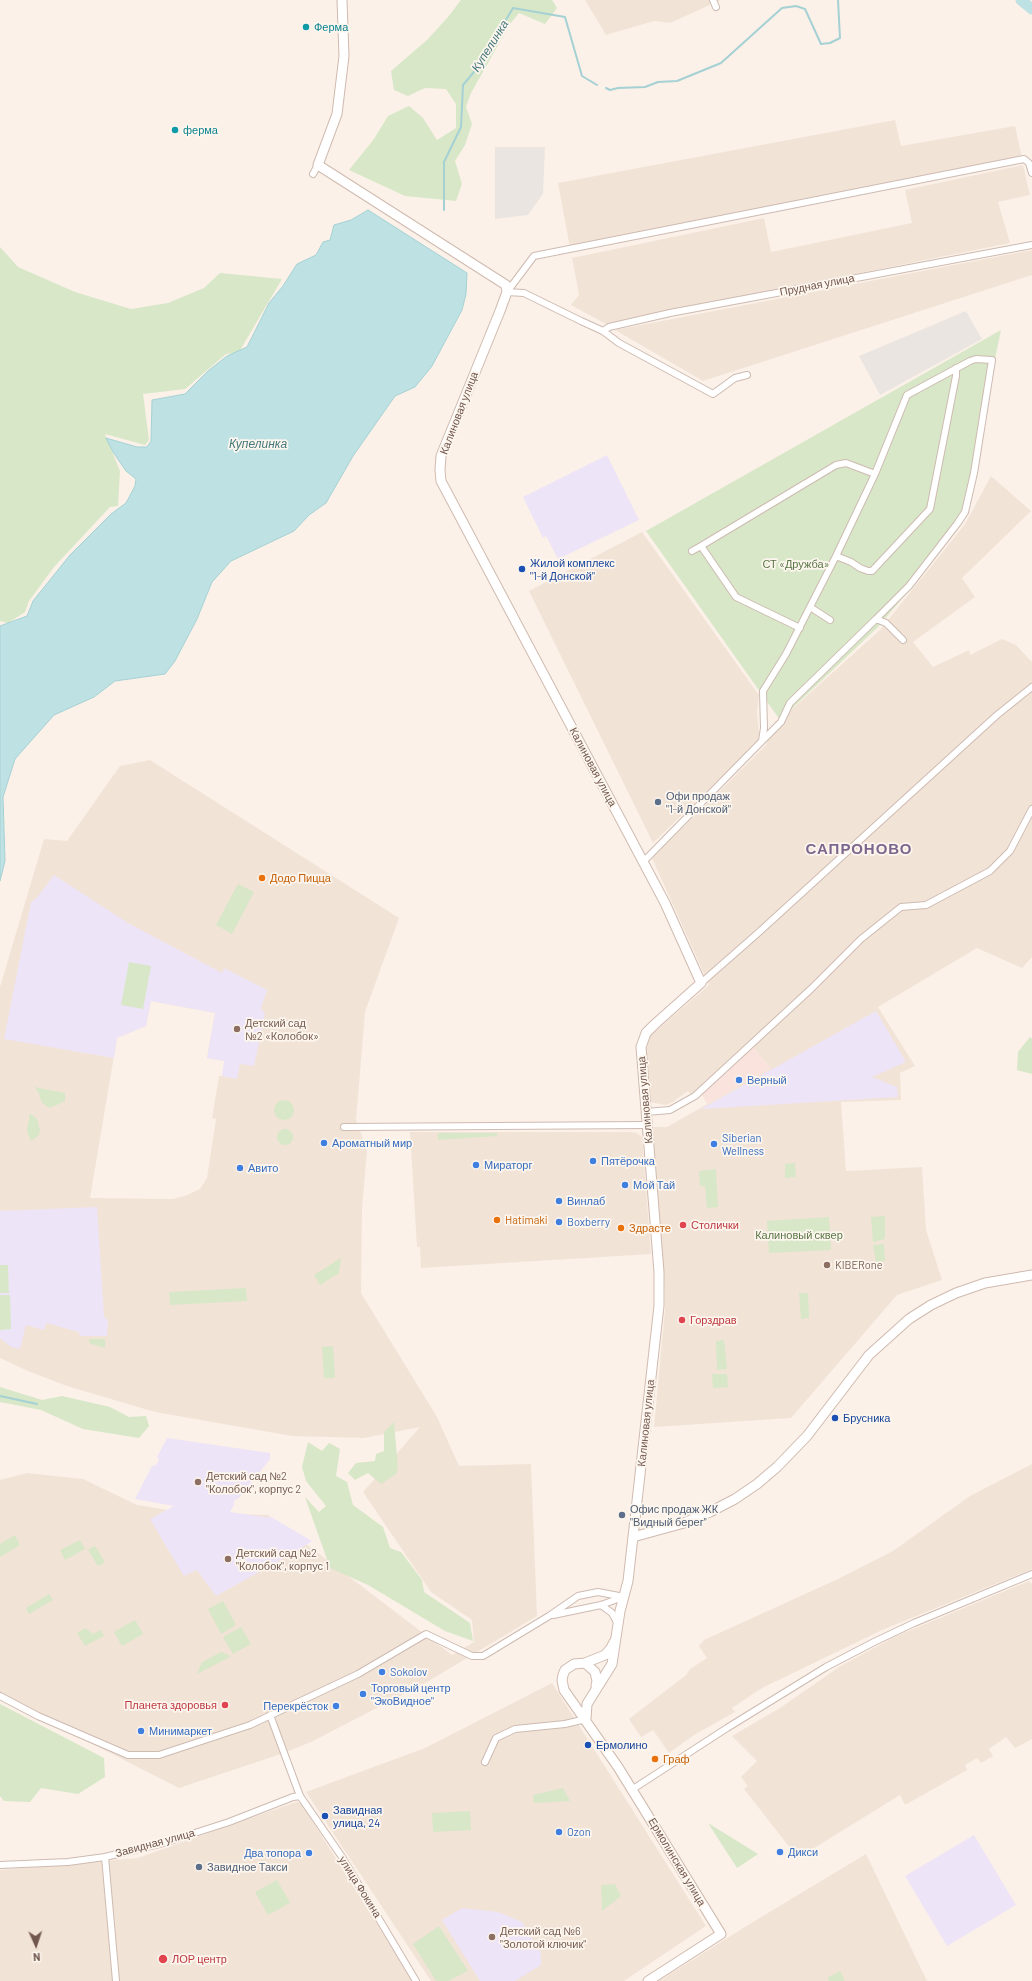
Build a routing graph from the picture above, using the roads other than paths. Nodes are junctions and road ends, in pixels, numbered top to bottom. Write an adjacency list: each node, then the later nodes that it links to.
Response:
1 (342, 0): 4 (street)
2 (713, 0): 3 (street)
3 (716, 7)
4 (318, 165): 6 (street); 8 (street)
5 (1032, 173): 8 (street)
6 (312, 174)
7 (1032, 245): 9 (street, Прудная улица)
8 (507, 292): 9 (street); 24 (street, Калиновая улица)
9 (603, 331): 11 (street)
10 (956, 368): 12 (street); 15 (street); 17 (street)
11 (747, 375)
12 (875, 474): 13 (street); 15 (street)
13 (700, 546): 14 (street); 19 (street)
14 (692, 551)
15 (836, 556): 16 (street)
16 (810, 607): 18 (street); 19 (street)
17 (876, 619): 20 (street); 22 (street)
18 (830, 620)
19 (800, 628): 22 (street)
20 (902, 640)
21 (1032, 687): 25 (street)
22 (762, 741): 24 (street)
23 (1032, 809): 26 (street)
24 (643, 862): 25 (street, Калиновая улица)
25 (701, 983): 26 (street, Калиновая улица)
26 (646, 1112): 27 (street, Калиновая улица)
27 (647, 1125): 28 (street); 30 (street, Калиновая улица)
28 (344, 1127)
29 (1032, 1275): 30 (street)
30 (633, 1537): 32 (street, Калиновая улица)
31 (1032, 1574): 44 (street)
32 (624, 1597): 33 (street); 34 (street); 35 (street, Калиновая улица)
33 (601, 1605): 34 (street); 35 (street)
34 (549, 1616): 41 (street)
35 (618, 1624): 36 (street, Калиновая улица)
36 (616, 1637): 37 (street); 38 (street, Калиновая улица)
37 (584, 1664): 38 (street); 39 (street)
38 (595, 1689): 39 (street); 42 (street, Калиновая улица)
39 (568, 1694): 42 (street, Ермолинская улица)
40 (0, 1696): 41 (street)
41 (270, 1715): 45 (street, улица Фокина)
42 (586, 1719): 43 (street); 44 (street, Ермолинская улица)
43 (485, 1762)
44 (633, 1790): 50 (street, Ермолинская улица)
45 (300, 1796): 46 (street, Завидная улица); 49 (street, улица Фокина)
46 (106, 1856): 47 (street); 48 (street, Завидная улица)
47 (0, 1865)
48 (116, 1981)
49 (416, 1981)
50 (648, 1981)

